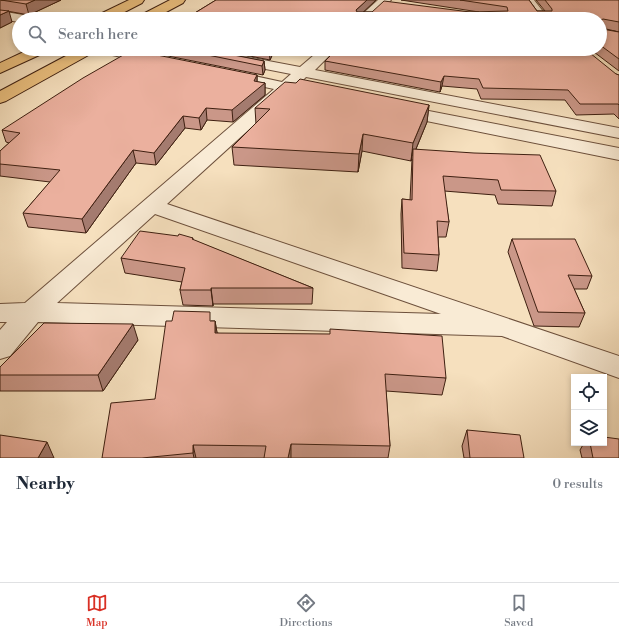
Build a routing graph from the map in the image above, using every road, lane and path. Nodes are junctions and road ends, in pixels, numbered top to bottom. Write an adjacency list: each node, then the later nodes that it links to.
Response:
1 (138, 0): 6 (main road)
2 (179, 0): 7 (main road)
3 (528, 0): 9 (street)
4 (383, 2): 5 (street); 8 (street)
5 (397, 6)
6 (115, 12)
7 (157, 12)
8 (372, 12)
9 (538, 12)
10 (0, 15): 11 (street)
11 (12, 17)
12 (27, 56): 18 (main road)
13 (76, 56): 23 (main road)
14 (138, 56): 17 (street)
15 (220, 56): 20 (street)
16 (321, 56): 20 (street)
17 (172, 63)
18 (0, 69)
19 (210, 71): 21 (street)
20 (303, 72): 21 (street); 25 (street)
21 (286, 87): 22 (street); 27 (street)
22 (325, 95)
23 (0, 98)
24 (387, 107): 26 (street)
25 (619, 133)
26 (619, 154)
27 (152, 206): 28 (street); 30 (street)
28 (31, 312): 29 (street); 30 (street); 31 (street)
29 (0, 313)
30 (504, 326): 32 (street)
31 (0, 348)
32 (619, 367)

